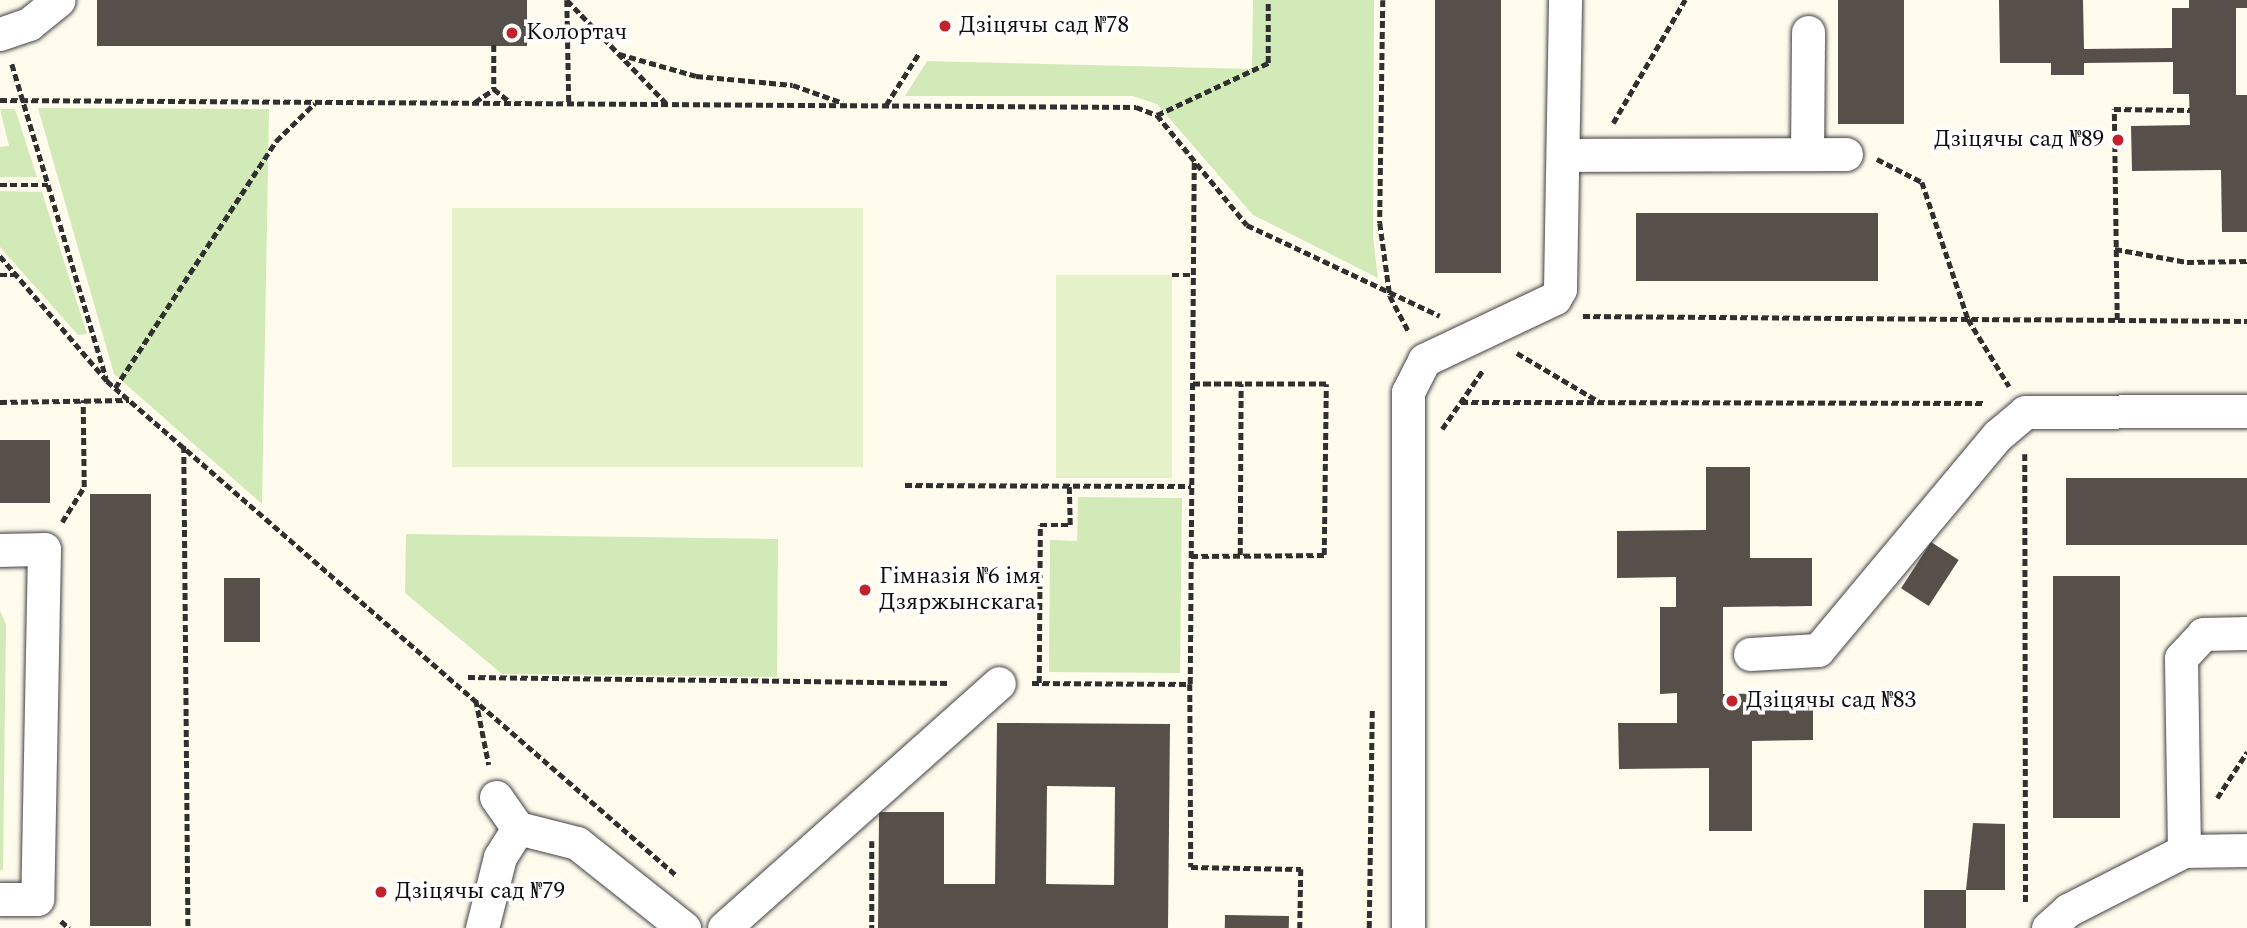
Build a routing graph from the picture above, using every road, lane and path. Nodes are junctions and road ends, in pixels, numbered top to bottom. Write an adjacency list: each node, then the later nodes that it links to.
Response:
1 (59, 0): 7 (lane)
2 (1268, 0): 22 (path)
3 (1383, 0): 37 (path)
4 (1565, 0): 25 (lane)
5 (1685, 0): 25 (path)
6 (1808, 32): 23 (lane)
7 (4, 43): 13 (path)
8 (494, 45): 11 (path)
9 (919, 53): 20 (path)
10 (618, 54): 17 (path); 18 (path); 19 (path)
11 (494, 89): 15 (path); 16 (path)
12 (0, 100): 13 (path)
13 (22, 100): 14 (path); 29 (path)
14 (316, 102): 15 (path); 49 (path)
15 (475, 103): 16 (path)
16 (511, 103): 17 (path)
17 (569, 103): 18 (path)
18 (667, 104): 19 (path)
19 (847, 105): 20 (path)
20 (886, 105): 22 (path)
21 (2190, 110): 30 (path)
22 (1157, 115): 26 (path)
23 (1807, 153): 24 (lane); 25 (lane)
24 (1846, 153)
25 (1580, 155): 88 (lane)
26 (1194, 161): 36 (path); 37 (path)
27 (1894, 168): 40 (path)
28 (0, 185): 29 (path)
29 (48, 185): 46 (path)
30 (2115, 249): 32 (path); 41 (path)
31 (0, 256): 34 (path)
32 (2247, 261)
33 (0, 275): 34 (path)
34 (16, 275): 46 (path)
35 (1172, 275): 36 (path)
36 (1194, 275): 47 (path)
37 (1391, 296): 39 (path); 43 (path)
38 (1578, 316): 40 (path)
39 (1446, 318)
40 (1968, 319): 41 (path); 55 (path)
41 (2117, 320): 42 (path)
42 (2247, 321)
43 (1414, 341)
44 (1513, 350): 54 (path)
45 (1488, 363): 53 (path)
46 (107, 381): 49 (path)
47 (1192, 384): 48 (path); 61 (path)
48 (1241, 384): 64 (path); 64 (path)
49 (115, 388): 51 (path)
50 (83, 400): 51 (path); 52 (path); 62 (path)
51 (129, 400): 58 (path)
52 (0, 402)
53 (1461, 402): 54 (path); 57 (path)
54 (1601, 402): 55 (path)
55 (2022, 408): 56 (lane); 67 (lane); 80 (path)
56 (2247, 411)
57 (1435, 440)
58 (184, 444): 72 (path); 81 (path)
59 (905, 485): 60 (path)
60 (1069, 485): 61 (path); 70 (path)
61 (1191, 486): 65 (path)
62 (44, 549): 63 (lane); 79 (lane)
63 (0, 550)
64 (1240, 555): 65 (path)
65 (1191, 556): 71 (path)
66 (2247, 633): 77 (lane)
67 (1750, 654)
68 (468, 677): 69 (path)
69 (999, 684): 70 (path); 74 (lane)
70 (1039, 684): 71 (path)
71 (1189, 684): 87 (path)
72 (476, 699): 73 (path); 78 (path)
73 (496, 797): 75 (lane)
74 (872, 797): 85 (lane); 86 (path)
75 (518, 828): 83 (lane); 84 (lane)
76 (2247, 850): 77 (lane)
77 (2183, 851): 80 (lane)
78 (689, 887)
79 (0, 899)
80 (2036, 923)
81 (188, 926): 82 (path)
82 (180, 928)
83 (482, 928)
84 (684, 928)
85 (724, 928)
86 (872, 928)
87 (1300, 928)
88 (1408, 928)

